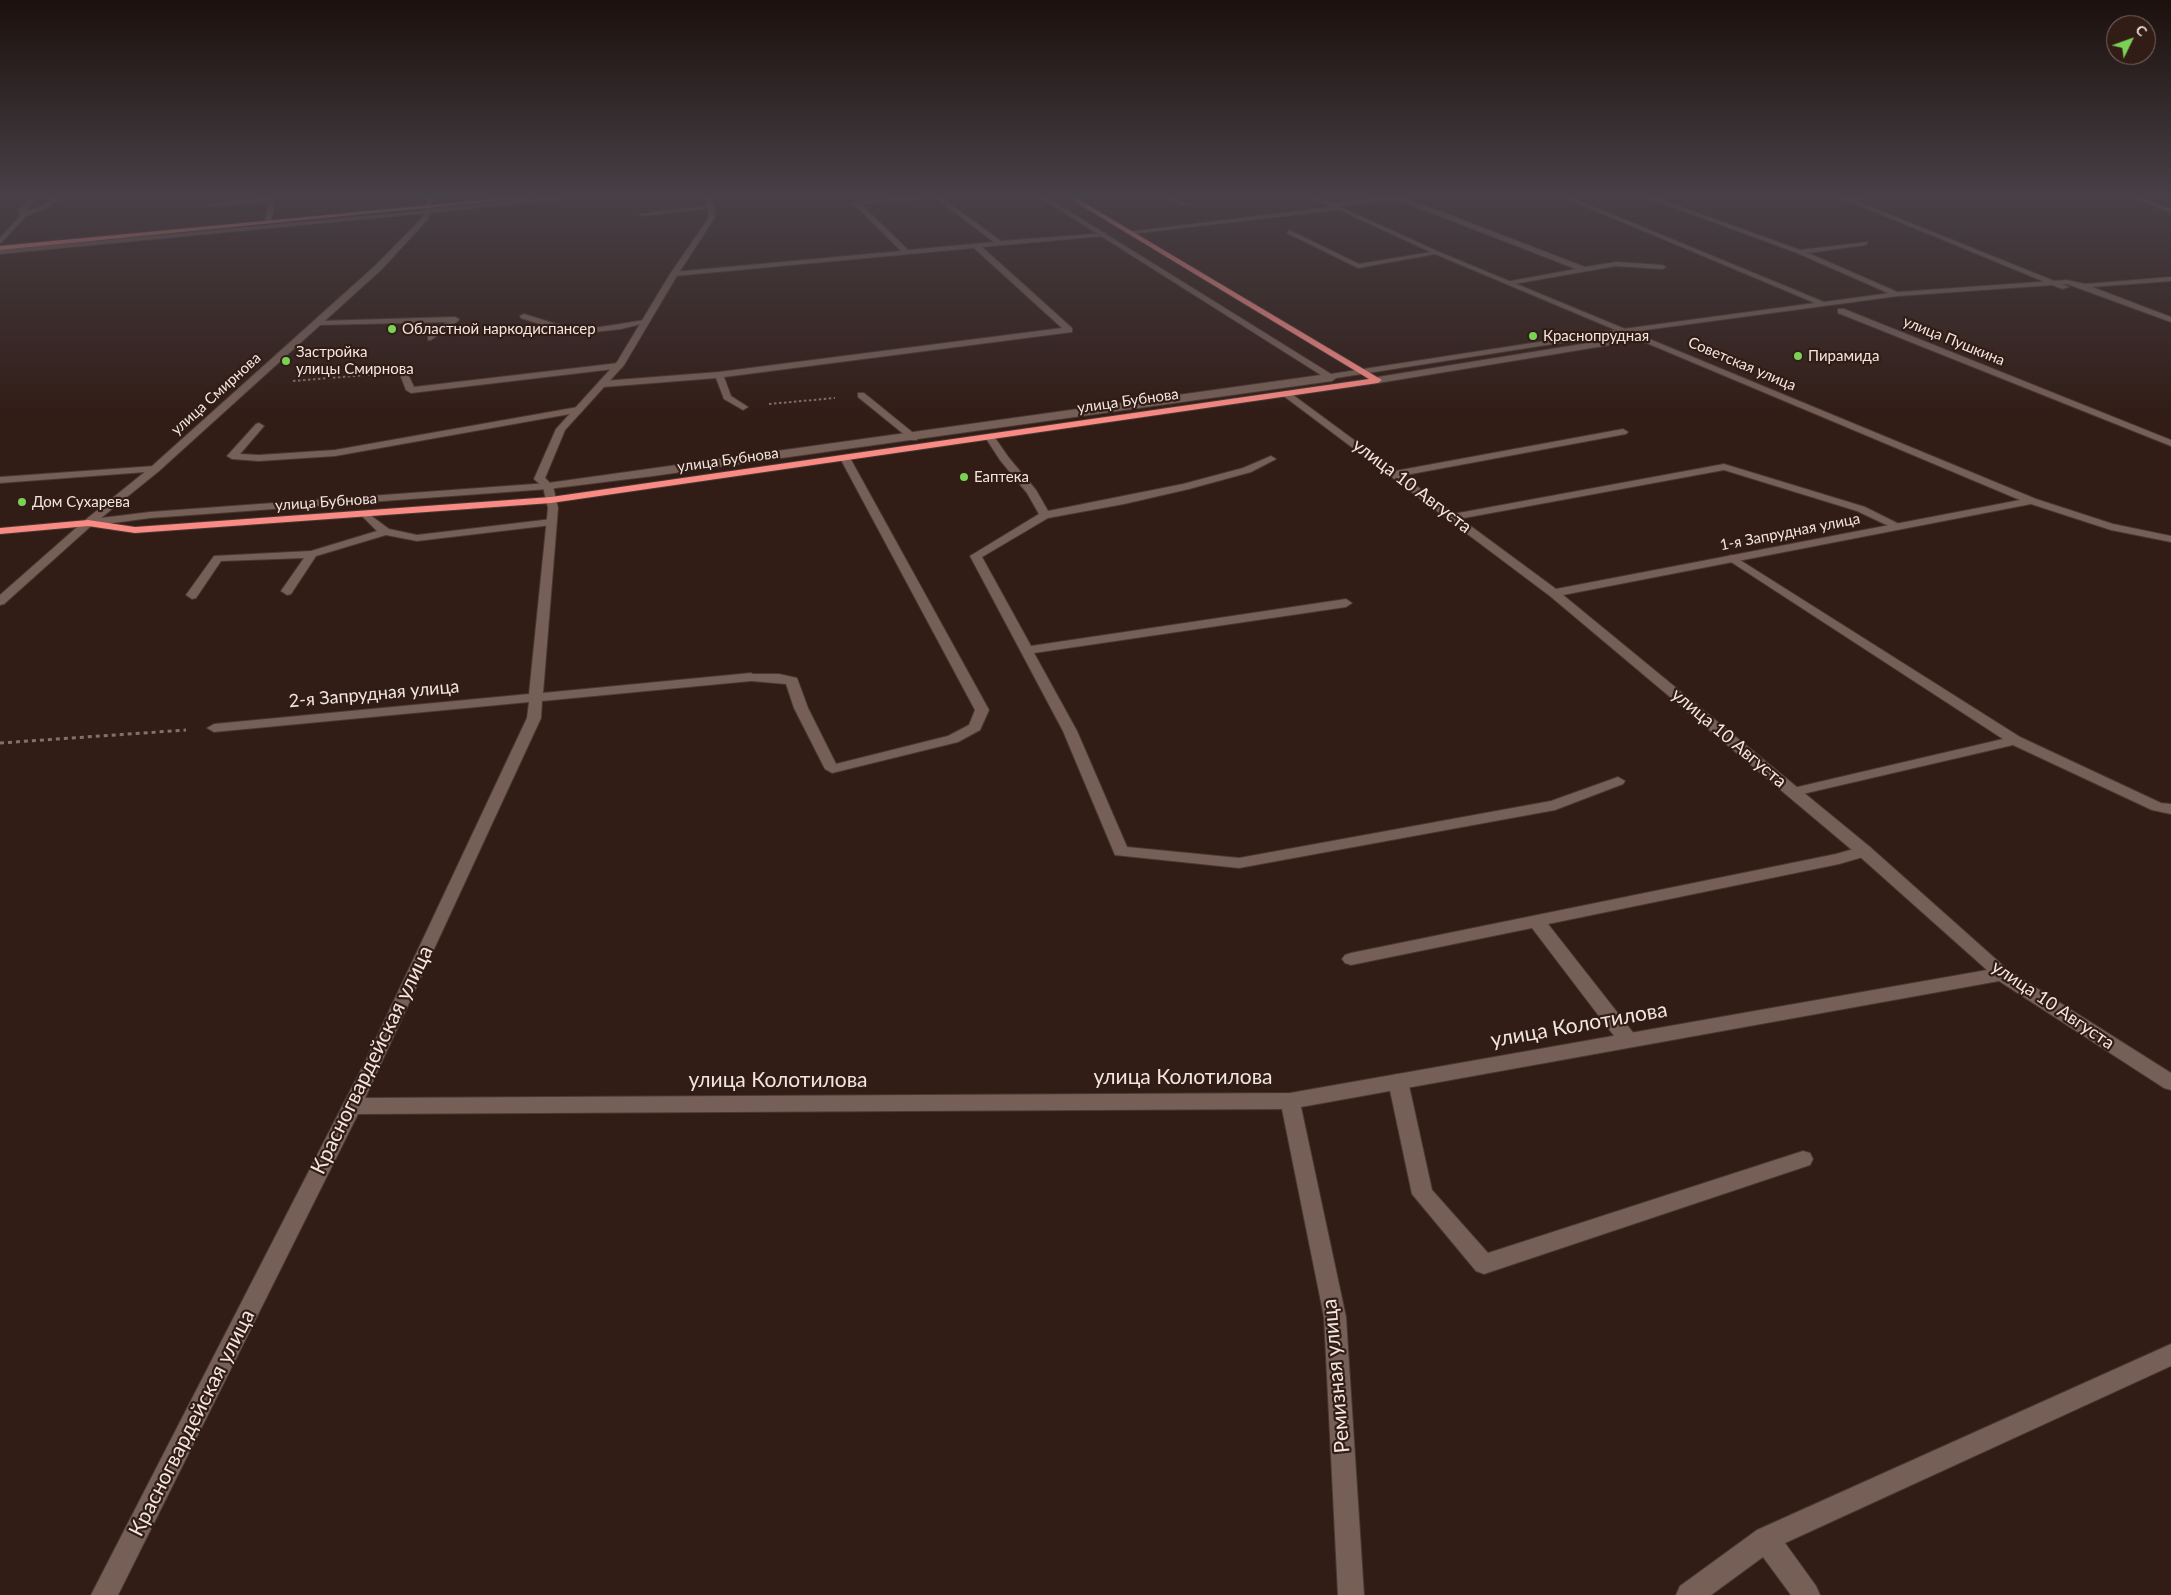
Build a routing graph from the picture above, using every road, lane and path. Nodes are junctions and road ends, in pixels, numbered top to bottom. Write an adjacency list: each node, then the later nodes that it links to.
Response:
1 (377, 269): 27 (street, улица Смирнова)
2 (677, 269): 13 (street, Красногвардейская улица)
3 (722, 269): 13 (street)
4 (1003, 269): 35 (street)
5 (1160, 269): 36 (street)
6 (1194, 269): 33 (highway)
7 (1478, 269): 16 (street, Советская улица)
8 (1586, 269): 12 (street)
9 (1741, 269): 20 (street, улица Пушкина)
10 (1840, 269): 19 (street)
11 (2022, 269): 15 (street)
12 (1583, 270): 16 (street)
13 (674, 274): 26 (street, Красногвардейская улица)
14 (2171, 279): 17 (street)
15 (2051, 281): 17 (street); 18 (street); 19 (street, улица Бубнова)
16 (1511, 283): 29 (street, Советская улица)
17 (2083, 286): 18 (street); 25 (street)
18 (2065, 287): 21 (street); 28 (street)
19 (1898, 294): 20 (street, улица Бубнова)
20 (1821, 303): 23 (street, улица Пушкина); 29 (street, улица Бубнова)
21 (1903, 303)
22 (1884, 305): 23 (street, улица Бубнова)
23 (1841, 311): 31 (street, улица Бубнова); 49 (street, улица Пушкина)
24 (524, 316): 26 (street)
25 (2171, 320)
26 (645, 322): 32 (street, Красногвардейская улица)
27 (318, 323): 30 (street); 52 (street, улица Смирнова)
28 (2171, 329)
29 (1622, 330): 31 (street, Советская улица); 33 (street, улица Бубнова)
30 (431, 338)
31 (1641, 338): 37 (street, улица Бубнова); 56 (street, Советская улица)
32 (619, 366): 34 (street); 39 (street, Красногвардейская улица)
33 (1362, 370): 36 (street, улица Бубнова); 37 (highway)
34 (403, 372): 38 (path)
35 (719, 374): 39 (street); 43 (street)
36 (1327, 376): 40 (street); 48 (street, улица Бубнова)
37 (1378, 380): 40 (highway, улица Бубнова)
38 (288, 382)
39 (603, 384): 44 (street, Красногвардейская улица)
40 (1344, 385): 41 (highway, улица Бубнова)
41 (1286, 394): 47 (highway, улица Бубнова); 53 (street, улица 10 Августа)
42 (861, 395): 43 (path); 48 (street)
43 (743, 407)
44 (578, 410): 45 (street); 55 (street, Красногвардейская улица)
45 (259, 426)
46 (1624, 432): 53 (street)
47 (990, 437): 50 (highway, улица Бубнова); 58 (street)
48 (914, 438): 55 (street, улица Бубнова)
49 (2171, 443)
50 (845, 458): 55 (highway, улица Бубнова); 75 (street, 2-я Запрудная улица)
51 (1270, 459): 58 (street)
52 (155, 468): 54 (street); 61 (street, улица Смирнова)
53 (1395, 474): 59 (street, улица 10 Августа)
54 (0, 480)
55 (550, 493): 57 (highway, улица Бубнова); 60 (street, Красногвардейская улица); 61 (street, улица Бубнова)
56 (2032, 501): 62 (street, 1-я Запрудная улица); 65 (street, Советская улица)
57 (366, 515): 61 (highway, улица Бубнова); 64 (street)
58 (1045, 515): 74 (street)
59 (1453, 517): 62 (street); 70 (street, улица 10 Августа)
60 (552, 522): 64 (street); 75 (street, Красногвардейская улица)
61 (88, 524): 63 (highway, улица Бубнова); 69 (street, улица Смирнова)
62 (1897, 526): 67 (street, 1-я Запрудная улица)
63 (0, 531)
64 (386, 532): 66 (street)
65 (2171, 540)
66 (312, 554): 68 (street); 71 (street)
67 (1732, 558): 70 (street, 1-я Запрудная улица); 77 (street)
68 (287, 590)
69 (5, 592): 72 (street, улица Смирнова)
70 (1554, 593): 80 (street, улица 10 Августа)
71 (192, 595)
72 (0, 601)
73 (1346, 603): 74 (street)
74 (1027, 650): 79 (street)
75 (537, 698): 76 (street, 2-я Запрудная улица); 90 (street, Красногвардейская улица)
76 (214, 728): 78 (path)
77 (2015, 740): 80 (street); 81 (street)
78 (0, 743)
79 (1618, 781)
80 (1794, 792): 82 (street, улица 10 Августа)
81 (2171, 809)
82 (1864, 850): 83 (street); 85 (street, улица 10 Августа)
83 (1536, 921): 84 (street); 86 (street)
84 (1350, 959)
85 (2002, 974): 86 (street, улица Колотилова); 88 (street, улица 10 Августа)
86 (1628, 1040): 87 (street, улица Колотилова)
87 (1398, 1082): 89 (street, улица Колотилова); 91 (street)
88 (2171, 1083)
89 (1290, 1101): 90 (street, улица Колотилова); 95 (street, Ремизная улица)
90 (352, 1106): 94 (street, Красногвардейская улица)
91 (1803, 1159)
92 (2171, 1355): 93 (street)
93 (1766, 1539): 96 (street); 97 (street)
94 (104, 1595)
95 (1351, 1595)
96 (1689, 1595)
97 (1807, 1595)

